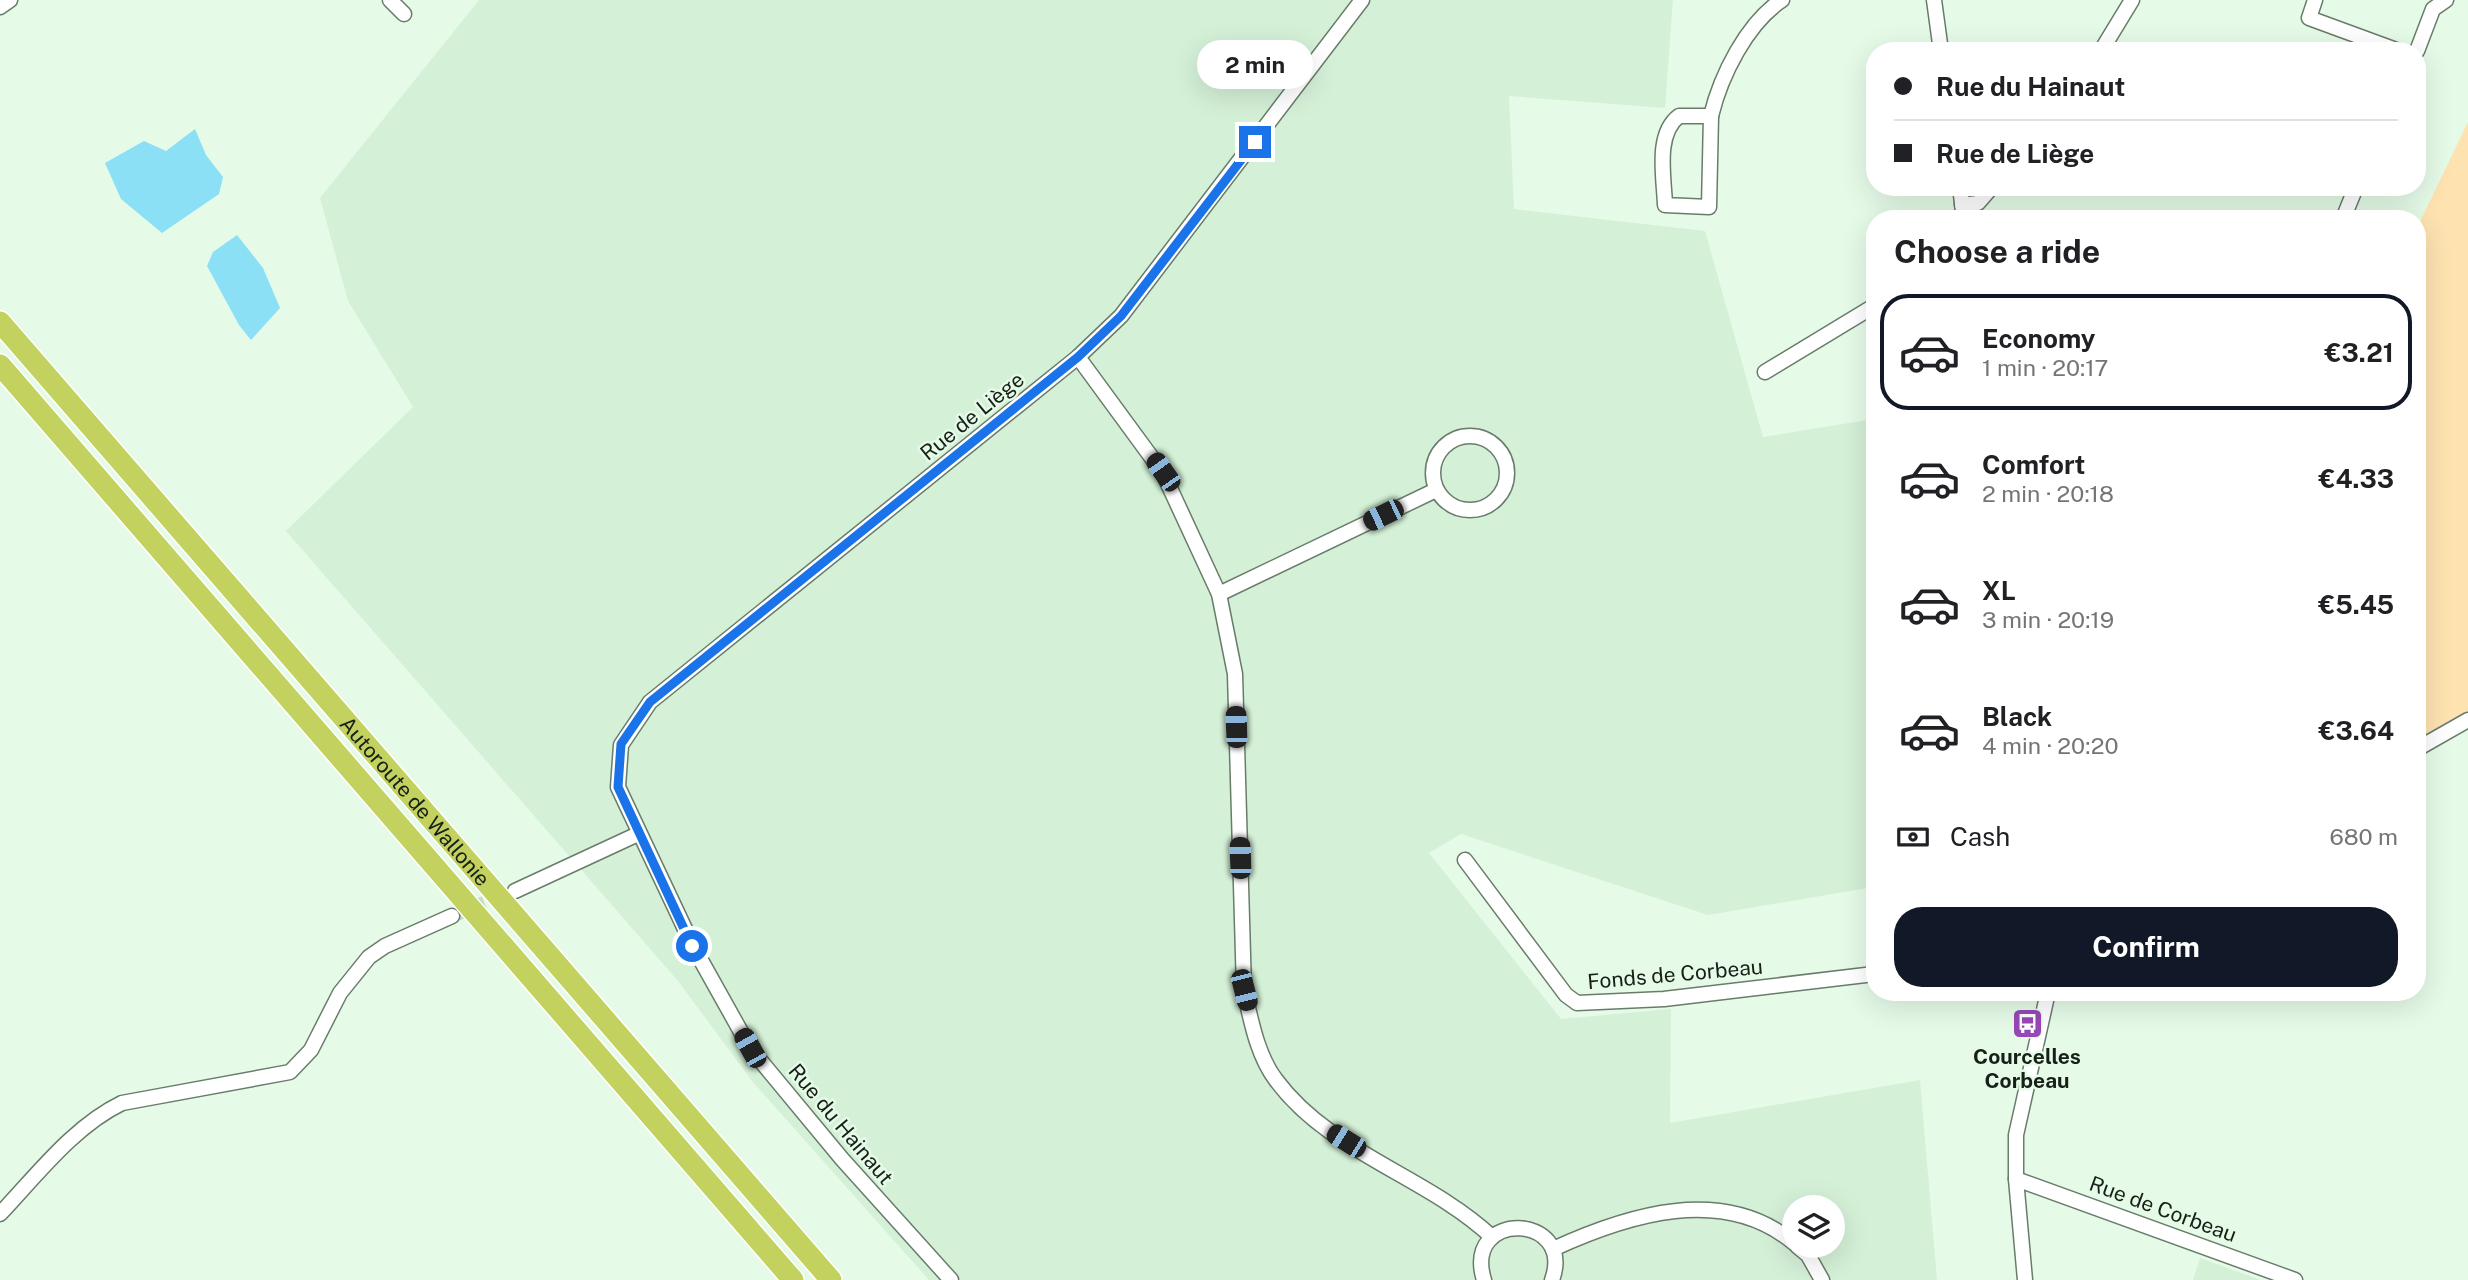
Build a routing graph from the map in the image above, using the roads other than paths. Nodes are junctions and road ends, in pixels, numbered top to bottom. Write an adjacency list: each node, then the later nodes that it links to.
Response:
1 (10, 0): 9 (street)
2 (390, 0): 10 (street)
3 (1362, 0): 20 (street, Rue de Liège)
4 (1782, 0): 15 (street)
5 (1934, 0): 11 (street)
6 (2132, 0): 12 (street)
7 (2315, 0): 13 (street)
8 (2446, 0): 14 (street)
9 (0, 7)
10 (404, 14)
11 (1940, 42)
12 (2106, 42)
13 (2374, 42)
14 (2420, 42)
15 (1712, 116): 15 (street)
16 (1984, 196): 17 (street)
17 (1966, 210)
18 (1866, 311): 22 (street)
19 (0, 322): 40 (highway, Autoroute de Wallonie)
20 (1078, 357): 24 (street); 27 (street, Rue de Liège)
21 (0, 365): 39 (highway, Autoroute de Wallonie)
22 (1765, 372)
23 (1436, 490): 23 (street); 24 (street)
24 (1219, 594): 36 (street)
25 (2468, 720): 26 (street)
26 (2426, 744)
27 (638, 834): 29 (street); 41 (street, Rue du Hainaut)
28 (1465, 860): 31 (street, Fonds de Corbeau)
29 (515, 891)
30 (452, 916): 34 (street)
31 (1866, 975)
32 (2046, 1001): 33 (street)
33 (2016, 1179): 45 (street); 46 (street, Rue de Corbeau)
34 (0, 1214)
35 (1782, 1234): 37 (street)
36 (1492, 1237): 37 (street); 42 (street)
37 (1553, 1249): 43 (street)
38 (1810, 1258): 44 (street)
39 (793, 1280)
40 (831, 1280)
41 (951, 1280)
42 (1484, 1280)
43 (1552, 1280)
44 (1822, 1280)
45 (2025, 1280)
46 (2295, 1280)

